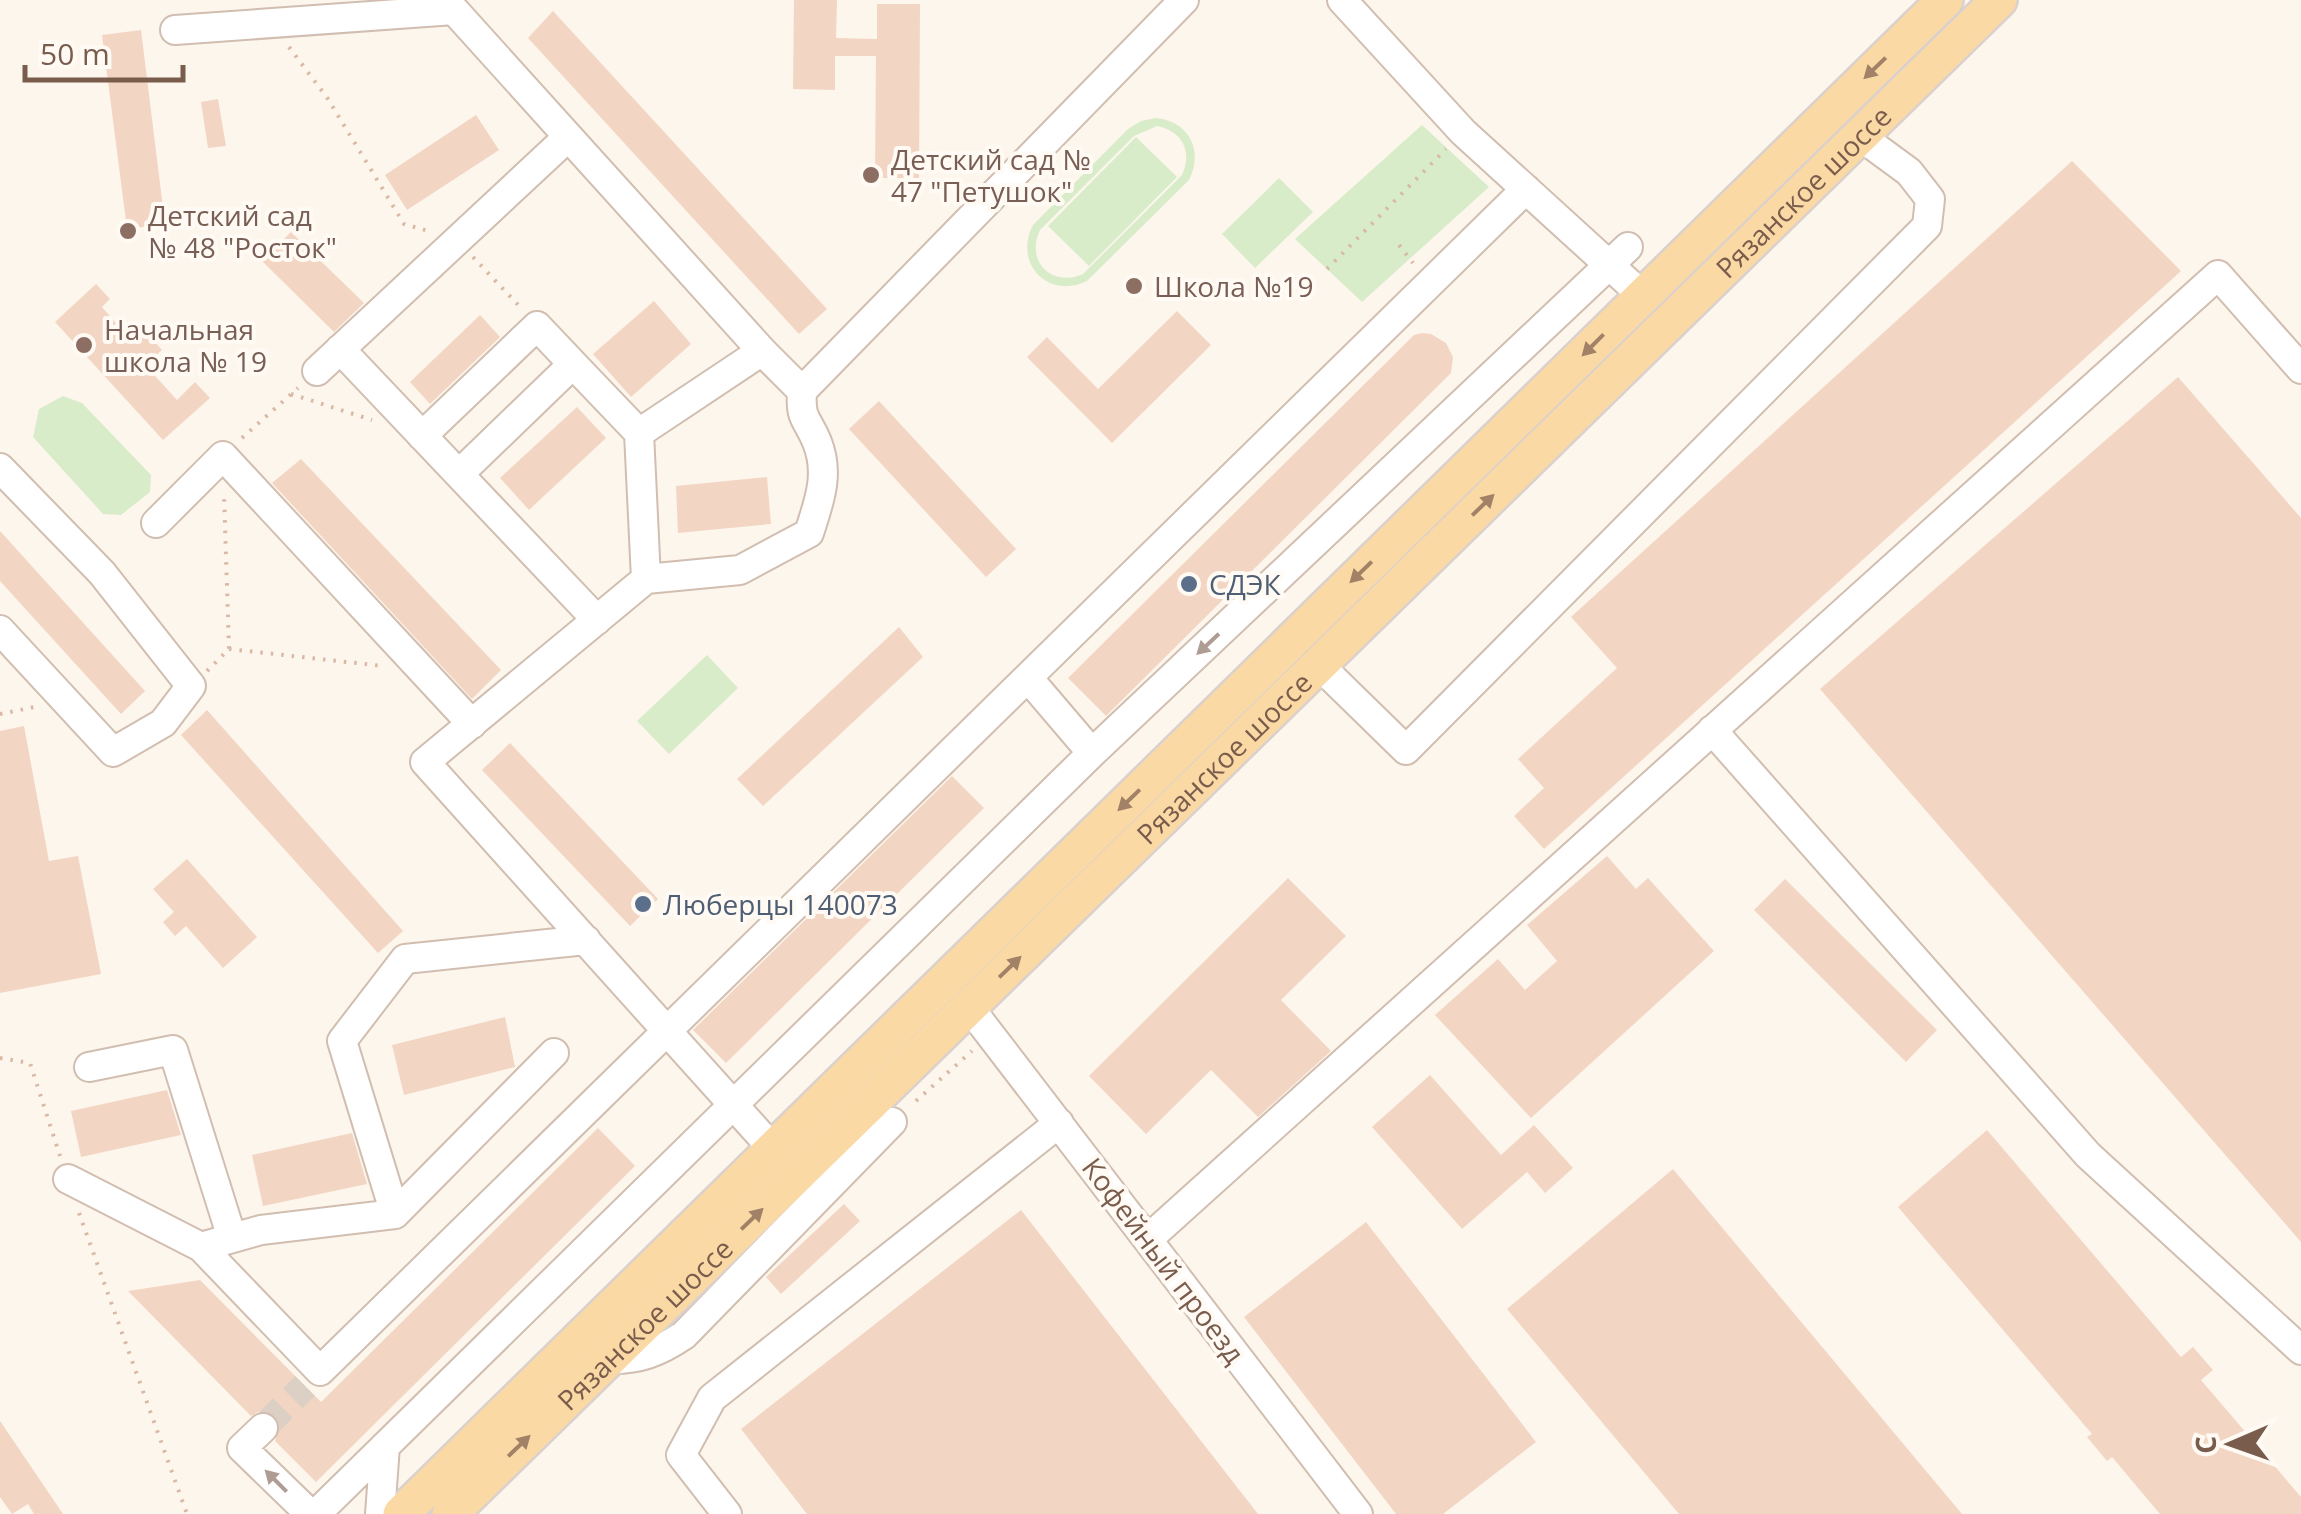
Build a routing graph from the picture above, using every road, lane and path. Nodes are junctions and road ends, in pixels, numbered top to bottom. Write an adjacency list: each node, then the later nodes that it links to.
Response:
1 (1184, 0): 22 (lane)
2 (1342, 0): 8 (lane)
3 (1945, 0): 15 (main road, Рязанское шоссе, one-way to 15)
4 (2000, 0): 10 (main road, Рязанское шоссе)
5 (453, 5): 6 (lane); 9 (lane)
6 (270, 24): 7 (lane); 12 (path)
7 (175, 30)
8 (1464, 132): 11 (lane); 14 (path)
9 (568, 136): 12 (lane); 18 (lane)
10 (1860, 136): 34 (main road, Рязанское шоссе, one-way to 10); 34 (lane)
11 (1526, 189): 13 (lane); 36 (lane)
12 (457, 240): 16 (path); 17 (lane)
13 (1618, 255): 15 (lane); 42 (lane, one-way to 42)
14 (1327, 269)
15 (1642, 295): 52 (main road, Рязанское шоссе, one-way to 52)
16 (537, 326): 19 (lane); 25 (lane)
17 (340, 349): 21 (lane); 25 (lane)
18 (762, 351): 22 (lane); 24 (lane)
19 (573, 364): 24 (lane); 28 (lane)
20 (2301, 369): 41 (lane)
21 (316, 371): 23 (path)
22 (802, 390): 30 (lane)
23 (291, 394): 25 (path); 26 (path)
24 (639, 433): 30 (lane)
25 (422, 436): 28 (lane)
26 (223, 456): 29 (lane); 33 (path); 35 (lane)
27 (0, 468): 37 (lane)
28 (459, 474): 31 (lane)
29 (156, 523)
30 (646, 579): 31 (lane)
31 (597, 620): 40 (lane)
32 (0, 630): 38 (lane)
33 (229, 649): 35 (path); 37 (path)
34 (1319, 665): 44 (main road, Рязанское шоссе, one-way to 34)
35 (420, 669): 40 (lane)
36 (1028, 678): 42 (lane); 45 (lane)
37 (191, 686): 38 (lane)
38 (66, 702): 39 (path)
39 (0, 714)
40 (472, 724): 43 (lane)
41 (1712, 730): 56 (lane); 58 (lane)
42 (1092, 753): 49 (lane)
43 (586, 940): 45 (lane); 54 (lane)
44 (969, 1007): 51 (lane, Кофейный проезд); 59 (main road, Рязанское шоссе, one-way to 44)
45 (666, 1030): 49 (lane); 57 (lane)
46 (554, 1053): 54 (lane)
47 (0, 1058): 53 (path)
48 (89, 1067): 55 (lane)
49 (734, 1105): 52 (lane); 61 (lane)
50 (892, 1122): 59 (lane)
51 (1059, 1123): 56 (lane, Кофейный проезд); 67 (lane)
52 (773, 1149): 65 (main road, Рязанское шоссе)
53 (68, 1179): 57 (lane); 62 (path)
54 (395, 1214): 55 (lane)
55 (232, 1238): 57 (lane)
56 (1148, 1239): 68 (lane, Кофейный проезд)
57 (201, 1247)
58 (2301, 1350)
59 (608, 1359): 66 (main road, Рязанское шоссе, one-way to 59)
60 (253, 1438): 63 (lane, one-way to 60)
61 (385, 1446): 63 (lane); 64 (lane)
62 (187, 1514)
63 (313, 1514)
64 (380, 1514)
65 (401, 1514)
66 (450, 1514)
67 (727, 1514)
68 (1358, 1514)

